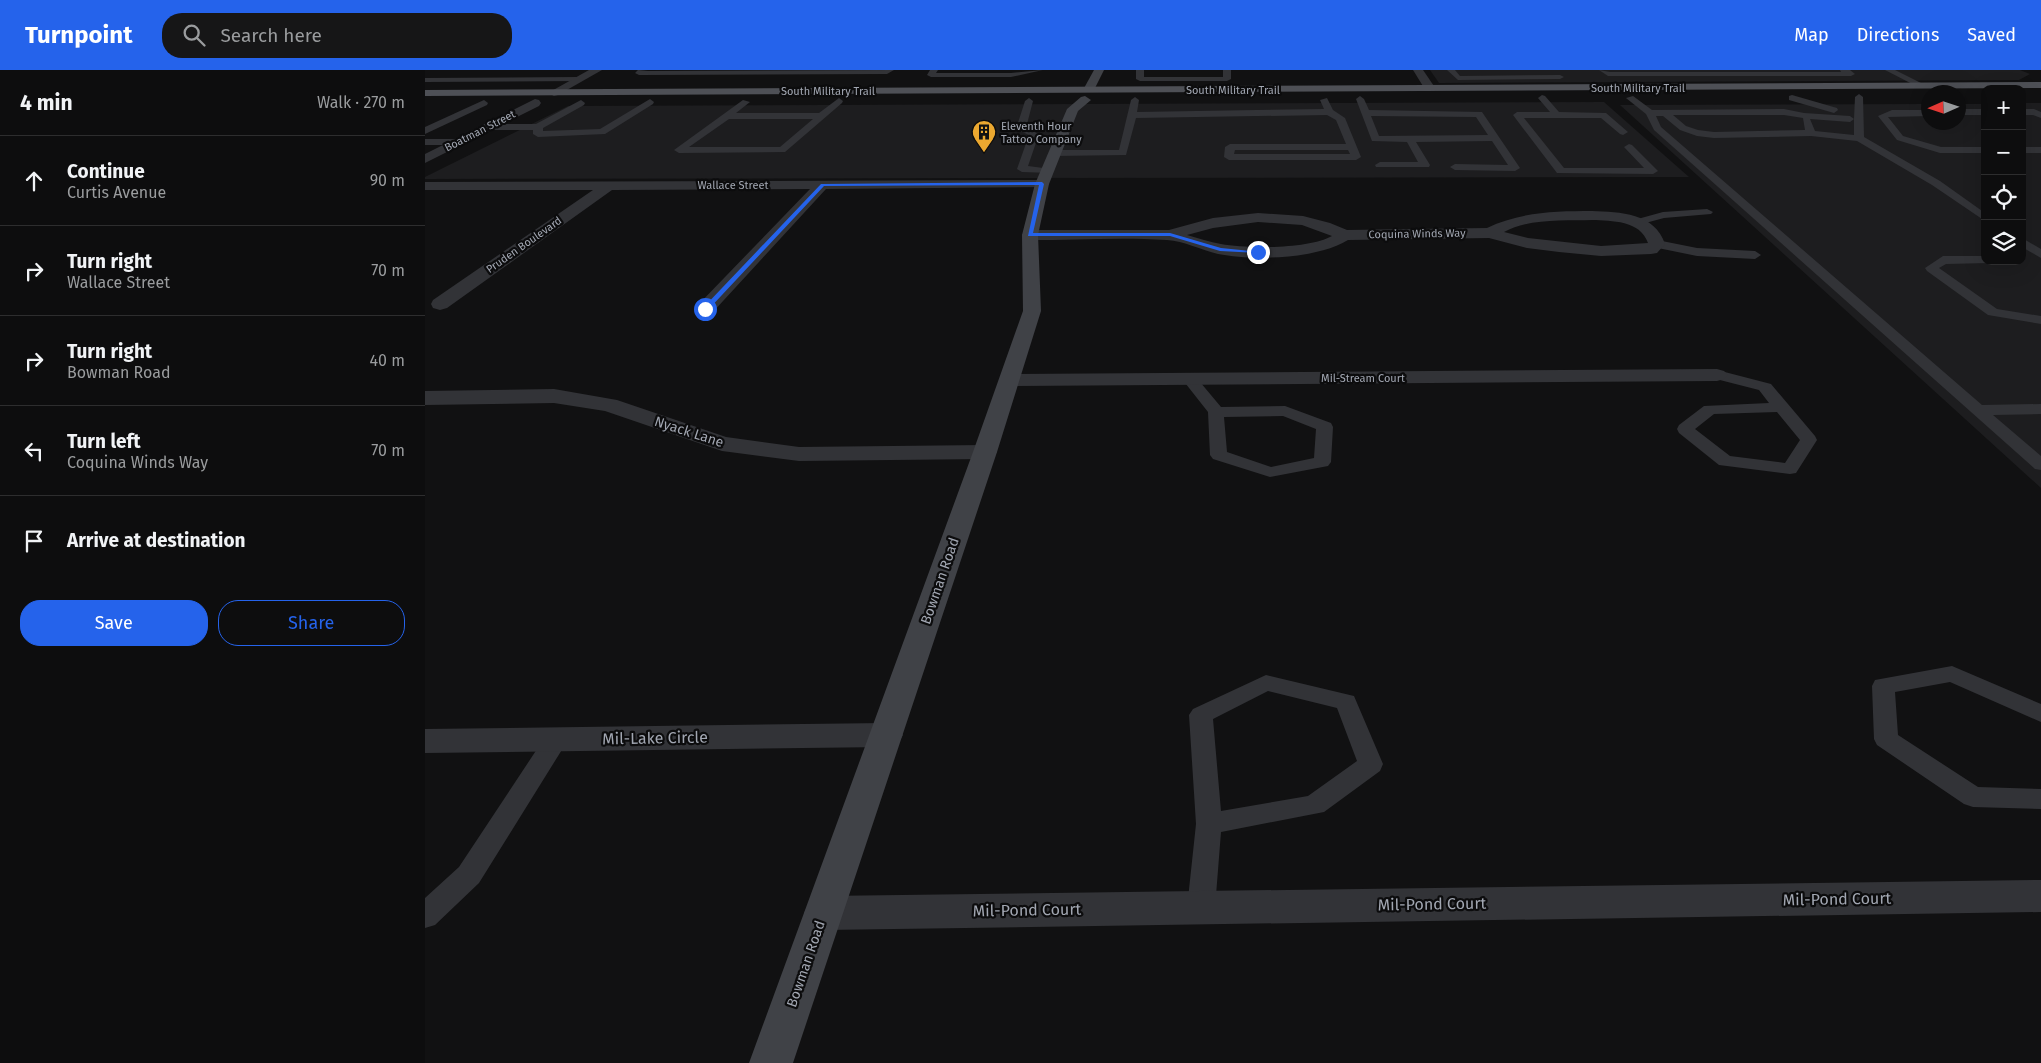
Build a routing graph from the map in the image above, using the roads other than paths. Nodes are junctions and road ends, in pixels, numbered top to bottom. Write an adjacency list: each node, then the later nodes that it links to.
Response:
1 (597, 70): 22 (street)
2 (644, 70): 16 (lane)
3 (841, 70): 20 (lane)
4 (890, 70): 20 (lane)
5 (935, 70): 17 (lane)
6 (1039, 70): 17 (lane)
7 (1099, 70): 38 (street, Bowman Road)
8 (1140, 70): 9 (lane)
9 (1227, 70)
10 (1418, 70): 26 (street)
11 (1451, 70): 21 (lane)
12 (1506, 70): 21 (lane)
13 (1553, 70): 21 (lane)
14 (1844, 70): 19 (lane)
15 (1889, 70): 27 (lane)
16 (690, 71): 20 (lane)
17 (979, 72)
18 (1605, 72): 19 (lane); 36 (lane)
19 (1795, 72): 25 (lane)
20 (852, 73): 30 (lane)
21 (1514, 78): 35 (lane)
22 (579, 79): 23 (lane); 34 (street)
23 (425, 80)
24 (2041, 85): 28 (main road, South Military Trail)
25 (1822, 87): 31 (main road, South Military Trail); 36 (main road, South Military Trail)
26 (1430, 89): 35 (main road, South Military Trail); 37 (main road, South Military Trail)
27 (1921, 89)
28 (1966, 90)
29 (733, 92): 30 (main road, South Military Trail); 34 (main road, South Military Trail); 55 (main road)
30 (827, 92): 38 (main road, South Military Trail)
31 (1921, 92)
32 (1921, 92): 39 (main road, South Military Trail)
33 (425, 93): 34 (main road, South Military Trail)
34 (554, 93): 50 (main road)
35 (1538, 93): 36 (main road, South Military Trail); 45 (main road, South Military Trail); 66 (lane)
36 (1628, 93): 44 (main road, South Military Trail); 45 (main road); 61 (lane)
37 (1326, 94): 38 (main road); 45 (main road, South Military Trail); 46 (main road, South Military Trail); 56 (lane)
38 (1087, 95): 46 (main road, South Military Trail); 48 (main road); 49 (main road, South Military Trail); 91 (street, Bowman Road)
39 (1859, 97): 44 (main road, South Military Trail); 70 (lane)
40 (1966, 97): 41 (main road)
41 (1981, 97)
42 (2026, 97): 43 (main road)
43 (2041, 97)
44 (1792, 98): 70 (lane)
45 (1359, 99): 60 (lane)
46 (1135, 100): 65 (lane)
47 (839, 101): 48 (main road, South Military Trail); 53 (main road, South Military Trail); 68 (lane)
48 (864, 101): 49 (main road, South Military Trail)
49 (1029, 101): 91 (lane)
50 (425, 102): 54 (main road, South Military Trail)
51 (581, 102): 52 (main road, South Military Trail); 55 (main road, South Military Trail); 72 (lane)
52 (650, 102): 53 (main road, South Military Trail); 72 (lane)
53 (747, 102): 67 (lane)
54 (484, 103): 55 (main road, South Military Trail); 73 (lane)
55 (535, 103): 71 (street, Boatman Street)
56 (1329, 112): 65 (lane); 81 (lane)
57 (1966, 112): 58 (lane)
58 (1981, 112)
59 (2026, 112): 64 (lane)
60 (1365, 113): 76 (lane); 78 (lane)
61 (1650, 113): 62 (lane); 118 (lane)
62 (1665, 113): 69 (lane); 75 (lane)
63 (1921, 113): 83 (lane)
64 (2039, 113)
65 (1132, 115): 91 (lane)
66 (1557, 115): 74 (lane); 82 (lane)
67 (727, 116): 68 (lane); 68 (lane)
68 (823, 116)
69 (1804, 116): 70 (lane); 75 (lane)
70 (1854, 122): 77 (lane)
71 (487, 127): 72 (lane); 80 (street, Boatman Street)
72 (538, 127)
73 (425, 131)
74 (1623, 132)
75 (1811, 132): 77 (lane)
76 (1496, 138): 78 (lane); 90 (lane)
77 (1859, 138): 87 (lane)
78 (1410, 139): 89 (lane)
79 (425, 142): 80 (lane)
80 (458, 142): 88 (street, Boatman Street)
81 (1351, 146): 81 (lane)
82 (1629, 147)
83 (1940, 150): 84 (lane); 87 (lane)
84 (1981, 150)
85 (2026, 150): 86 (lane)
86 (2041, 150)
87 (1881, 151): 96 (lane)
88 (425, 159)
89 (1380, 165)
90 (1455, 168)
91 (1048, 169): 92 (street, Wallace Street); 99 (street, Bowman Road)
92 (823, 184): 94 (street, Wallace Street); 110 (street)
93 (425, 186): 94 (street, Wallace Street)
94 (608, 186): 109 (street, Pruden Boulevard)
95 (1707, 212): 97 (lane)
96 (1981, 215)
97 (1638, 222): 98 (street, Coquina Winds Way); 102 (street)
98 (1489, 233): 101 (street, Coquina Winds Way); 102 (street, Coquina Winds Way)
99 (1030, 235): 100 (street, Coquina Winds Way); 114 (street, Bowman Road)
100 (1170, 235): 101 (street, Coquina Winds Way); 101 (street, Coquina Winds Way)
101 (1345, 235)
102 (1657, 244): 105 (lane)
103 (2026, 245): 104 (lane)
104 (2041, 254)
105 (1755, 255)
106 (2026, 259): 107 (lane)
107 (2041, 259)
108 (1981, 260): 111 (lane)
109 (440, 304)
110 (705, 309)
111 (2041, 320)
112 (1717, 375): 113 (street, Mil-Stream Court); 116 (lane)
113 (1190, 379): 114 (street, Mil-Stream Court); 119 (lane)
114 (1010, 380): 120 (street, Bowman Road)
115 (425, 398): 120 (street, Nyack Lane)
116 (1782, 407): 116 (lane)
117 (2041, 409): 118 (lane)
118 (1977, 410): 121 (lane)
119 (1216, 412): 119 (lane)
120 (985, 452): 123 (street, Bowman Road)
121 (2041, 465)
122 (2041, 714): 126 (lane)
123 (886, 735): 124 (street, Mil-Lake Circle); 130 (street, Bowman Road)
124 (556, 740): 125 (street, Mil-Lake Circle); 131 (lane)
125 (425, 741)
126 (2041, 799)
127 (1209, 824): 127 (lane); 129 (lane)
128 (2041, 896): 129 (street, Mil-Pond Court)
129 (1201, 908): 130 (street, Mil-Pond Court)
130 (824, 913): 132 (street, Bowman Road)
131 (425, 916)
132 (771, 1063)

